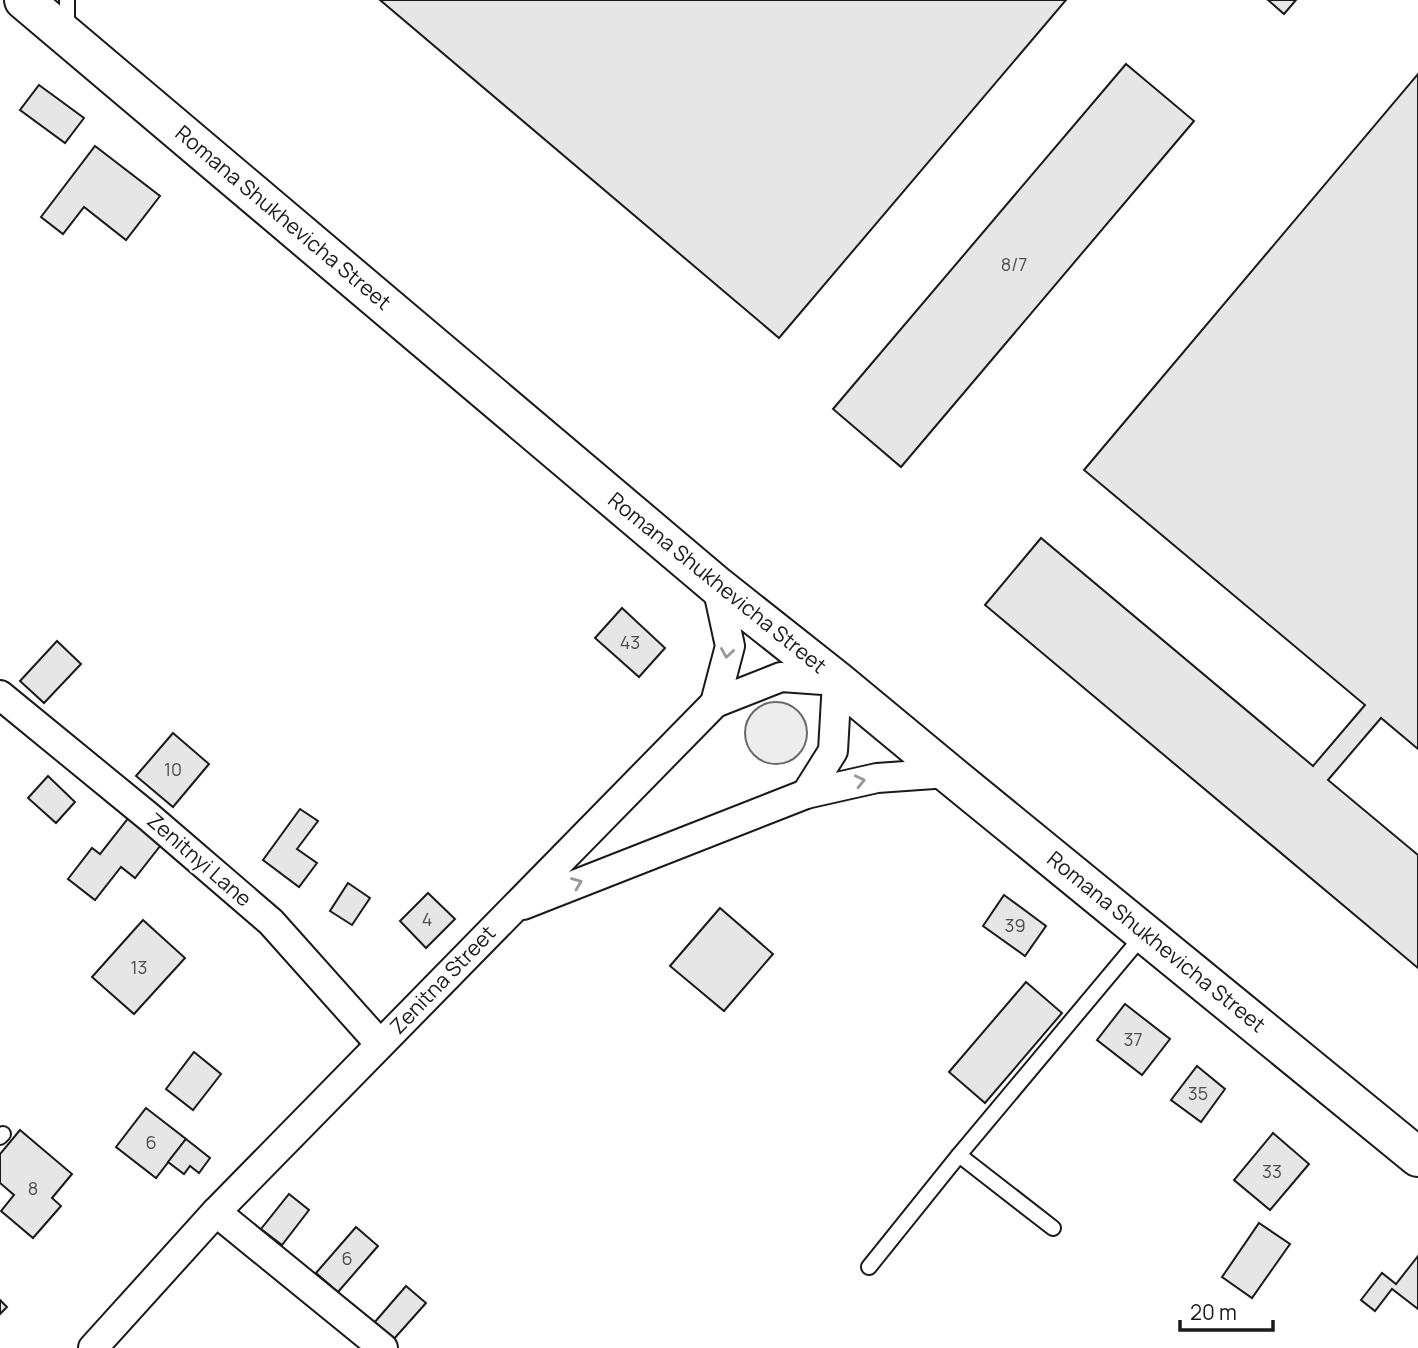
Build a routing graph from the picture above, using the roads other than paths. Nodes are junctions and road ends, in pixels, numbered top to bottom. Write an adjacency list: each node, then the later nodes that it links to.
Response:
1 (24, 0): 2 (main road, Romana Shukhevicha Street)
2 (67, 18): 3 (main road, Romana Shukhevicha Street)
3 (717, 586): 4 (main road, Romana Shukhevicha Street); 6 (street, Zenitna Street, one-way to 6)
4 (837, 681): 6 (street); 7 (main road, Romana Shukhevicha Street); 8 (street)
5 (0, 695): 11 (street, Zenitnyi Lane)
6 (715, 703): 9 (street, Zenitna Street)
7 (948, 773): 8 (street, one-way to 7); 10 (main road, Romana Shukhevicha Street)
8 (806, 794): 9 (street, one-way to 8)
9 (514, 908): 11 (street, Zenitna Street)
10 (1145, 933): 12 (lane); 13 (main road, Romana Shukhevicha Street)
11 (380, 1044): 14 (street, Zenitna Street)
12 (959, 1155): 15 (lane); 16 (lane)
13 (1418, 1157)
14 (216, 1212): 17 (street, Zenitna Street); 18 (street)
15 (1053, 1228)
16 (869, 1267)
17 (93, 1348)
18 (383, 1348)

